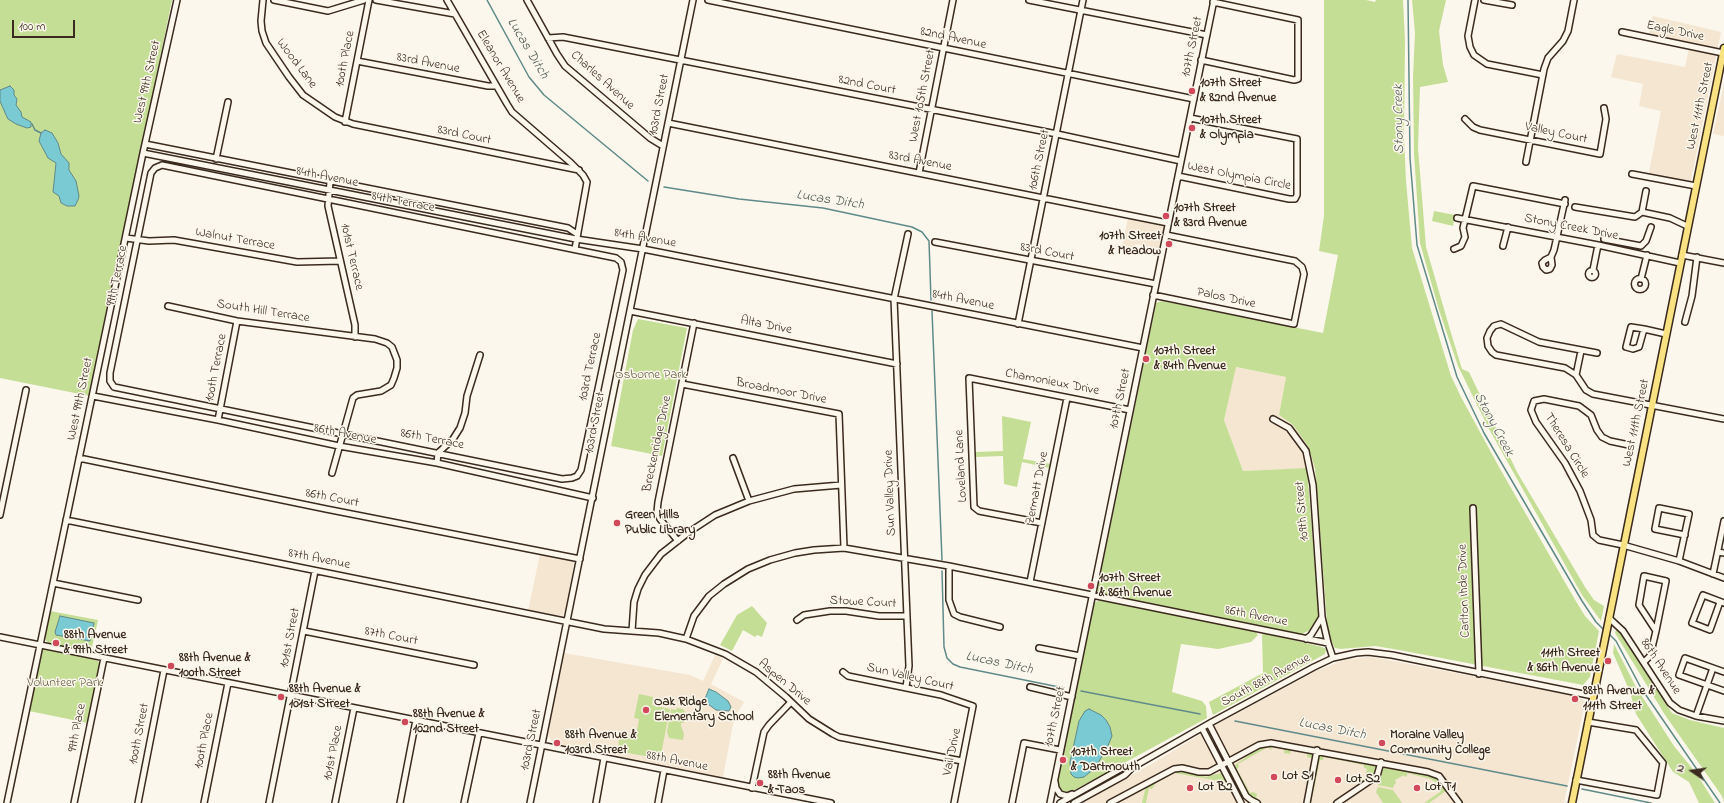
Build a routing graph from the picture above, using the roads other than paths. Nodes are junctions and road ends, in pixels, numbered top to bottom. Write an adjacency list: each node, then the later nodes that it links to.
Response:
1 (177, 0): 42 (street, West 99th Street)
2 (264, 0): 38 (street, Wood Lane)
3 (274, 0): 4 (street)
4 (364, 0)
5 (369, 0): 27 (street, 100th Place)
6 (376, 0): 20 (street)
7 (447, 0): 20 (street, Eleanor Avenue)
8 (527, 0): 23 (street, Charles Avenue)
9 (693, 0): 28 (street, 103rd Street)
10 (708, 0): 24 (street, 82nd Avenue)
11 (953, 0): 24 (street, West 105th Street)
12 (1029, 0): 19 (street)
13 (1083, 0): 19 (street, 106th Street)
14 (1475, 0): 30 (street)
15 (1484, 0): 18 (street)
16 (1574, 0): 30 (street)
17 (1214, 1): 22 (street, 107th Street); 26 (street)
18 (1512, 5)
19 (1081, 10): 22 (street); 29 (street, 106th Street)
20 (455, 14): 31 (street, Eleanor Avenue)
21 (1622, 32): 25 (street, Eagle Drive)
22 (1207, 35): 26 (street, 107th Street)
23 (548, 38): 28 (street, 82nd Court); 43 (street, Charles Avenue)
24 (943, 48): 29 (street, 82nd Avenue); 35 (street, West 105th Street)
25 (1724, 50): 56 (main road, West 111th Street)
26 (1202, 60): 32 (street, 107th Street)
27 (357, 61): 31 (street, 83rd Avenue); 38 (street, 100th Place)
28 (680, 61): 35 (street, 82nd Court); 39 (street, 103rd Street)
29 (1069, 74): 32 (street, 82nd Avenue); 40 (street, 106th Street)
30 (1542, 75): 41 (street)
31 (496, 86): 51 (street, Eleanor Avenue)
32 (1194, 99): 36 (street, 107th Street)
33 (228, 102): 45 (street)
34 (1604, 108): 41 (street, Valley Court)
35 (932, 110): 40 (street, 82nd Court); 52 (street, West 105th Street)
36 (1190, 118): 47 (street, 107th Street); 54 (street, West Olympia Circle)
37 (1465, 119): 41 (street, Valley Court)
38 (345, 122): 51 (street, 83rd Court)
39 (668, 123): 43 (street, 103rd Street); 52 (street, 83rd Avenue)
40 (1057, 134): 47 (street, 82nd Court); 59 (street, 106th Street)
41 (1530, 140): 48 (street)
42 (145, 144): 44 (street, West 99th Street); 45 (street, 84th Avenue)
43 (663, 146): 81 (street, 103rd Street)
44 (143, 153): 46 (street, 84th Avenue); 73 (street, West 99th Street)
45 (216, 159): 55 (street, 84th Avenue)
46 (184, 160): 50 (street); 57 (street, 84th Avenue)
47 (1181, 161): 54 (street, 107th Street)
48 (1526, 162)
49 (155, 168): 50 (street, 84th Terrace); 75 (street, 99th Terrace)
50 (182, 169): 60 (street, 84th Terrace)
51 (579, 170): 71 (street)
52 (920, 174): 59 (street, 83rd Avenue)
53 (1632, 174): 56 (street)
54 (1178, 176): 65 (street, 107th Street)
55 (330, 182): 57 (street, 101st Terrace); 71 (street, 84th Avenue)
56 (1696, 186): 66 (main road, West 111th Street)
57 (328, 189): 60 (street, 101st Terrace); 71 (street, 84th Avenue)
58 (1646, 191): 62 (street)
59 (1043, 198): 65 (street, 83rd Avenue); 89 (street, 106th Street)
60 (327, 199): 80 (street, 84th Terrace); 88 (street, 101st Terrace)
61 (1576, 207): 62 (street)
62 (1642, 212): 66 (street)
63 (1457, 218): 64 (street, Stony Creek Drive)
64 (1466, 219): 67 (street, Stony Creek Drive); 72 (street); 82 (street)
65 (1168, 223): 70 (street, 107th Street)
66 (1687, 226): 85 (main road, West 111th Street)
67 (1508, 227): 72 (street, Stony Creek Drive); 79 (street)
68 (1650, 227): 77 (street)
69 (908, 234): 97 (street)
70 (1166, 236): 95 (street, 107th Street); 96 (street, Palos Drive)
71 (577, 237): 80 (street); 81 (street, 84th Avenue)
72 (1558, 237): 78 (street, Stony Creek Drive); 86 (street)
73 (126, 238): 75 (street, Walnut Terrace); 117 (street, West 99th Street)
74 (1604, 239): 77 (street)
75 (137, 240): 88 (street, Walnut Terrace); 115 (street, 99th Terrace)
76 (935, 242): 89 (street, 83rd Court)
77 (1623, 243): 83 (street)
78 (1598, 244): 83 (street, Stony Creek Drive); 93 (street)
79 (1503, 246)
80 (575, 249): 90 (street, 84th Terrace)
81 (642, 249): 97 (street, 84th Avenue); 99 (street, 103rd Street)
82 (1454, 249)
83 (1621, 250): 84 (street, Stony Creek Drive)
84 (1647, 255): 91 (street, Stony Creek Drive); 94 (street)
85 (1682, 255): 87 (street); 91 (main road, West 111th Street)
86 (1551, 257)
87 (1697, 257): 92 (street); 102 (street)
88 (340, 261): 106 (street, 101st Terrace)
89 (1031, 261): 95 (street, 83rd Court); 103 (street, 106th Street)
90 (621, 262): 133 (street, 103rd Terrace)
91 (1680, 263): 105 (main road, West 111th Street)
92 (1724, 263)
93 (1593, 270)
94 (1641, 279)
95 (1156, 284): 96 (street, 107th Street)
96 (1154, 295): 107 (street, 107th Street)
97 (894, 299): 103 (street, 84th Avenue); 111 (street, Sun Valley Drive)
98 (168, 306): 100 (street, South Hill Terrace)
99 (630, 311): 101 (street, Alta Drive); 137 (street, 103rd Street)
100 (237, 321): 106 (street, South Hill Terrace); 120 (street, 100th Terrace)
101 (694, 322): 111 (street, Alta Drive); 114 (street, Breckenridge Drive)
102 (1685, 322)
103 (1018, 324): 107 (street, 84th Avenue)
104 (1644, 329): 104 (street); 105 (street)
105 (1666, 334): 119 (main road, West 111th Street)
106 (355, 336): 125 (street, South Hill Terrace)
107 (1143, 348): 121 (street, 107th Street)
108 (1581, 351): 109 (street); 112 (street); 112 (street)
109 (1597, 353)
110 (480, 355): 128 (street)
111 (897, 364): 150 (street, Sun Valley Drive)
112 (1576, 375): 119 (street)
113 (969, 378): 118 (street, Chamonieux Drive); 143 (street, Loveland Lane)
114 (682, 384): 135 (street, Broadmoor Drive); 145 (street, Breckenridge Drive)
115 (117, 388): 120 (street, 86th Terrace)
116 (26, 390): 140 (street)
117 (93, 396): 124 (street, 86th Avenue); 129 (street, West 99th Street)
118 (1067, 398): 121 (street, Chamonieux Drive); 143 (street, Zermatt Drive)
119 (1653, 405): 123 (street); 146 (main road, West 111th Street)
120 (220, 408): 124 (street, 100th Terrace); 125 (street, 86th Terrace)
121 (1130, 410): 159 (street, 107th Street)
122 (1273, 419): 163 (street, 109th Street)
123 (1724, 419)
124 (218, 420): 127 (street, 86th Avenue)
125 (344, 434): 127 (street); 128 (street, 86th Terrace)
126 (1629, 445): 146 (street, Theresa Circle)
127 (338, 446): 131 (street, 86th Avenue); 132 (street)
128 (438, 453): 131 (street); 134 (street, 86th Terrace)
129 (79, 458): 141 (street, West 99th Street); 151 (street, 86th Court)
130 (733, 458): 138 (street)
131 (437, 463): 136 (street, 86th Avenue)
132 (332, 473)
133 (577, 476): 134 (street, 86th Terrace)
134 (562, 478): 136 (street)
135 (841, 485): 138 (street); 147 (street, Broadmoor Drive)
136 (558, 489): 137 (street, 86th Avenue)
137 (592, 498): 151 (street, 103rd Street)
138 (749, 501): 145 (street)
139 (1474, 508): 186 (street, Carlton Ihde Drive)
140 (0, 516)
141 (66, 520): 154 (street, 87th Avenue); 158 (street, West 99th Street)
142 (1724, 521): 148 (street)
143 (1042, 524): 157 (street, Zermatt Drive)
144 (1685, 535): 144 (street); 152 (street)
145 (678, 541): 170 (street)
146 (1623, 545): 152 (street); 164 (main road, West 111th Street)
147 (844, 548): 150 (street, 86th Avenue); 172 (street, 86th Avenue)
148 (1718, 552): 149 (street); 155 (street)
149 (1724, 553)
150 (904, 558): 153 (street, 86th Avenue); 162 (street, Sun Valley Drive)
151 (580, 559): 166 (street, 103rd Street)
152 (1679, 561): 155 (street)
153 (949, 566): 157 (street, 86th Avenue); 167 (street)
154 (315, 571): 166 (street, 87th Avenue); 168 (street, 101st Street)
155 (1713, 574): 156 (street)
156 (1724, 578)
157 (1030, 582): 159 (street, 86th Avenue)
158 (53, 583): 160 (street); 175 (street, West 99th Street)
159 (1092, 596): 173 (street, 86th Avenue); 177 (street, 107th Street)
160 (138, 600)
161 (1722, 602): 161 (street)
162 (907, 616): 165 (street, Stowe Court); 189 (street, Sun Valley Drive)
163 (1322, 617): 173 (street); 174 (street, 109th Street)
164 (1609, 618): 180 (street, 86th Avenue); 194 (main road, West 111th Street)
165 (797, 620)
166 (568, 622): 170 (street, Aspen Drive); 205 (street, 103rd Street)
167 (1000, 627)
168 (304, 631): 181 (street, 87th Court); 192 (street, 101st Street)
169 (1656, 631): 169 (street); 180 (street)
170 (632, 632): 172 (street, Aspen Drive)
171 (0, 637): 175 (street, 88th Avenue)
172 (686, 639): 195 (street, Aspen Drive)
173 (1306, 639): 174 (street, 86th Avenue)
174 (1328, 643): 179 (street)
175 (40, 645): 178 (street, 88th Avenue); 220 (street, West 99th Street)
176 (1039, 648): 177 (street)
177 (1080, 656): 193 (street, 107th Street)
178 (104, 658): 183 (street, 88th Avenue); 221 (street, 99th Place)
179 (1333, 658): 186 (street); 202 (street, South 88th Avenue)
180 (1644, 662): 198 (street, 86th Avenue)
181 (474, 665)
182 (1713, 668): 185 (street); 188 (street); 188 (street)
183 (164, 670): 187 (street, 88th Avenue); 222 (street, 100th Street)
184 (843, 672): 189 (street, Sun Valley Court)
185 (1724, 672)
186 (1480, 674): 194 (street)
187 (228, 683): 192 (street, 88th Avenue); 223 (street, 100th Place)
188 (1707, 685): 191 (street); 198 (street)
189 (906, 687): 196 (street, Sun Valley Court)
190 (1030, 687): 193 (street)
191 (1724, 691)
192 (290, 695): 197 (street, 88th Avenue); 224 (street, 101st Street)
193 (1072, 696): 206 (street, 107th Street)
194 (1593, 696): 201 (main road, West 111th Street)
195 (791, 702): 209 (street, Aspen Drive); 217 (street)
196 (973, 706): 209 (street, Vail Drive)
197 (354, 708): 199 (street, 88th Avenue); 225 (street, 101st Place)
198 (1696, 716): 200 (street, 86th Avenue)
199 (416, 720): 204 (street, 88th Avenue); 226 (street)
200 (1724, 721)
201 (1588, 722): 216 (main road, West 111th Street); 216 (street)
202 (1209, 724): 203 (street); 210 (street)
203 (1202, 728): 212 (street); 213 (street)
204 (479, 733): 205 (street, 88th Avenue); 227 (street)
205 (542, 746): 208 (street, 88th Avenue); 228 (street, 103rd Street)
206 (1060, 750): 215 (street, 107th Street); 233 (street)
207 (1317, 750): 210 (street); 211 (street); 240 (street)
208 (604, 758): 214 (street, 88th Avenue); 229 (street)
209 (962, 761): 232 (street, Vail Drive)
210 (1228, 762): 212 (street); 239 (street)
211 (1381, 762): 241 (street); 242 (street)
212 (1222, 765): 219 (street); 237 (street)
213 (1133, 767): 218 (street); 236 (street)
214 (664, 770): 217 (street, 88th Avenue); 230 (street)
215 (1055, 777): 218 (street); 234 (street, 107th Street)
216 (1576, 780): 243 (main road, West 111th Street)
217 (752, 788): 231 (street, 88th Avenue)
218 (1078, 794): 235 (street)
219 (1238, 796): 238 (street); 239 (street)
220 (7, 803)
221 (74, 803)
222 (138, 803)
223 (204, 803)
224 (269, 803)
225 (335, 803)
226 (400, 803)
227 (464, 803)
228 (530, 803)
229 (596, 803)
230 (658, 803)
231 (831, 803)
232 (954, 803)
233 (1012, 803)
234 (1050, 803)
235 (1060, 803)
236 (1074, 803)
237 (1110, 803)
238 (1241, 803)
239 (1256, 803)
240 (1307, 803)
241 (1337, 803)
242 (1459, 803)
243 (1572, 803)

